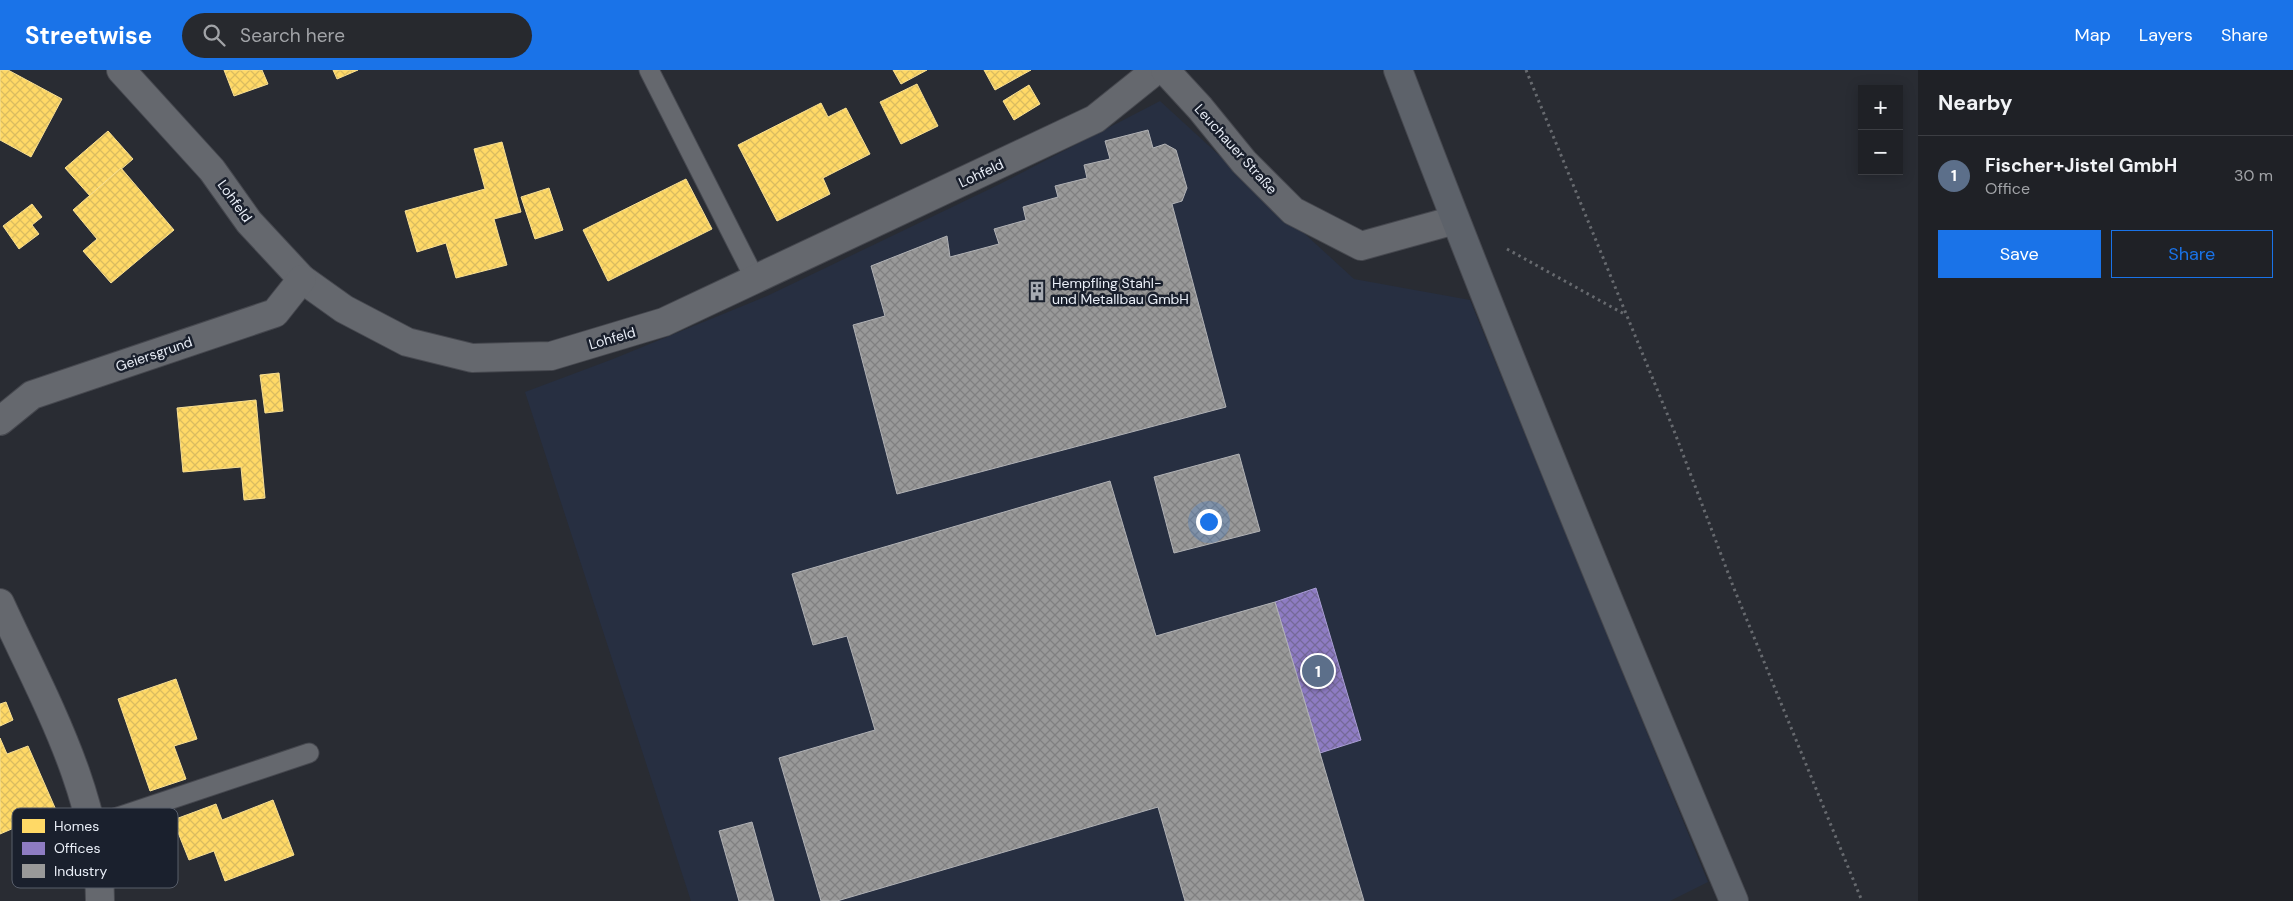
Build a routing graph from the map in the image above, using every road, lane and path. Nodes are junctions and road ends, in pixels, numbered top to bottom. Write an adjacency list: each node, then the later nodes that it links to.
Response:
1 (121, 70): 10 (street, Lohfeld)
2 (649, 70): 9 (lane)
3 (1156, 70): 9 (street, Lohfeld)
4 (1165, 70): 7 (street, Leuchauer Straße)
5 (1398, 70): 7 (main road)
6 (1526, 70): 11 (path)
7 (1455, 220): 19 (main road)
8 (1506, 248): 11 (path)
9 (755, 279): 10 (street, Lohfeld)
10 (302, 280): 12 (street, Geiersgrund)
11 (1626, 315): 20 (path)
12 (0, 421)
13 (0, 603): 15 (street)
14 (309, 753): 16 (lane)
15 (86, 808)
16 (145, 808)
17 (98, 888): 18 (street)
18 (100, 901)
19 (1734, 901)
20 (1862, 901)

